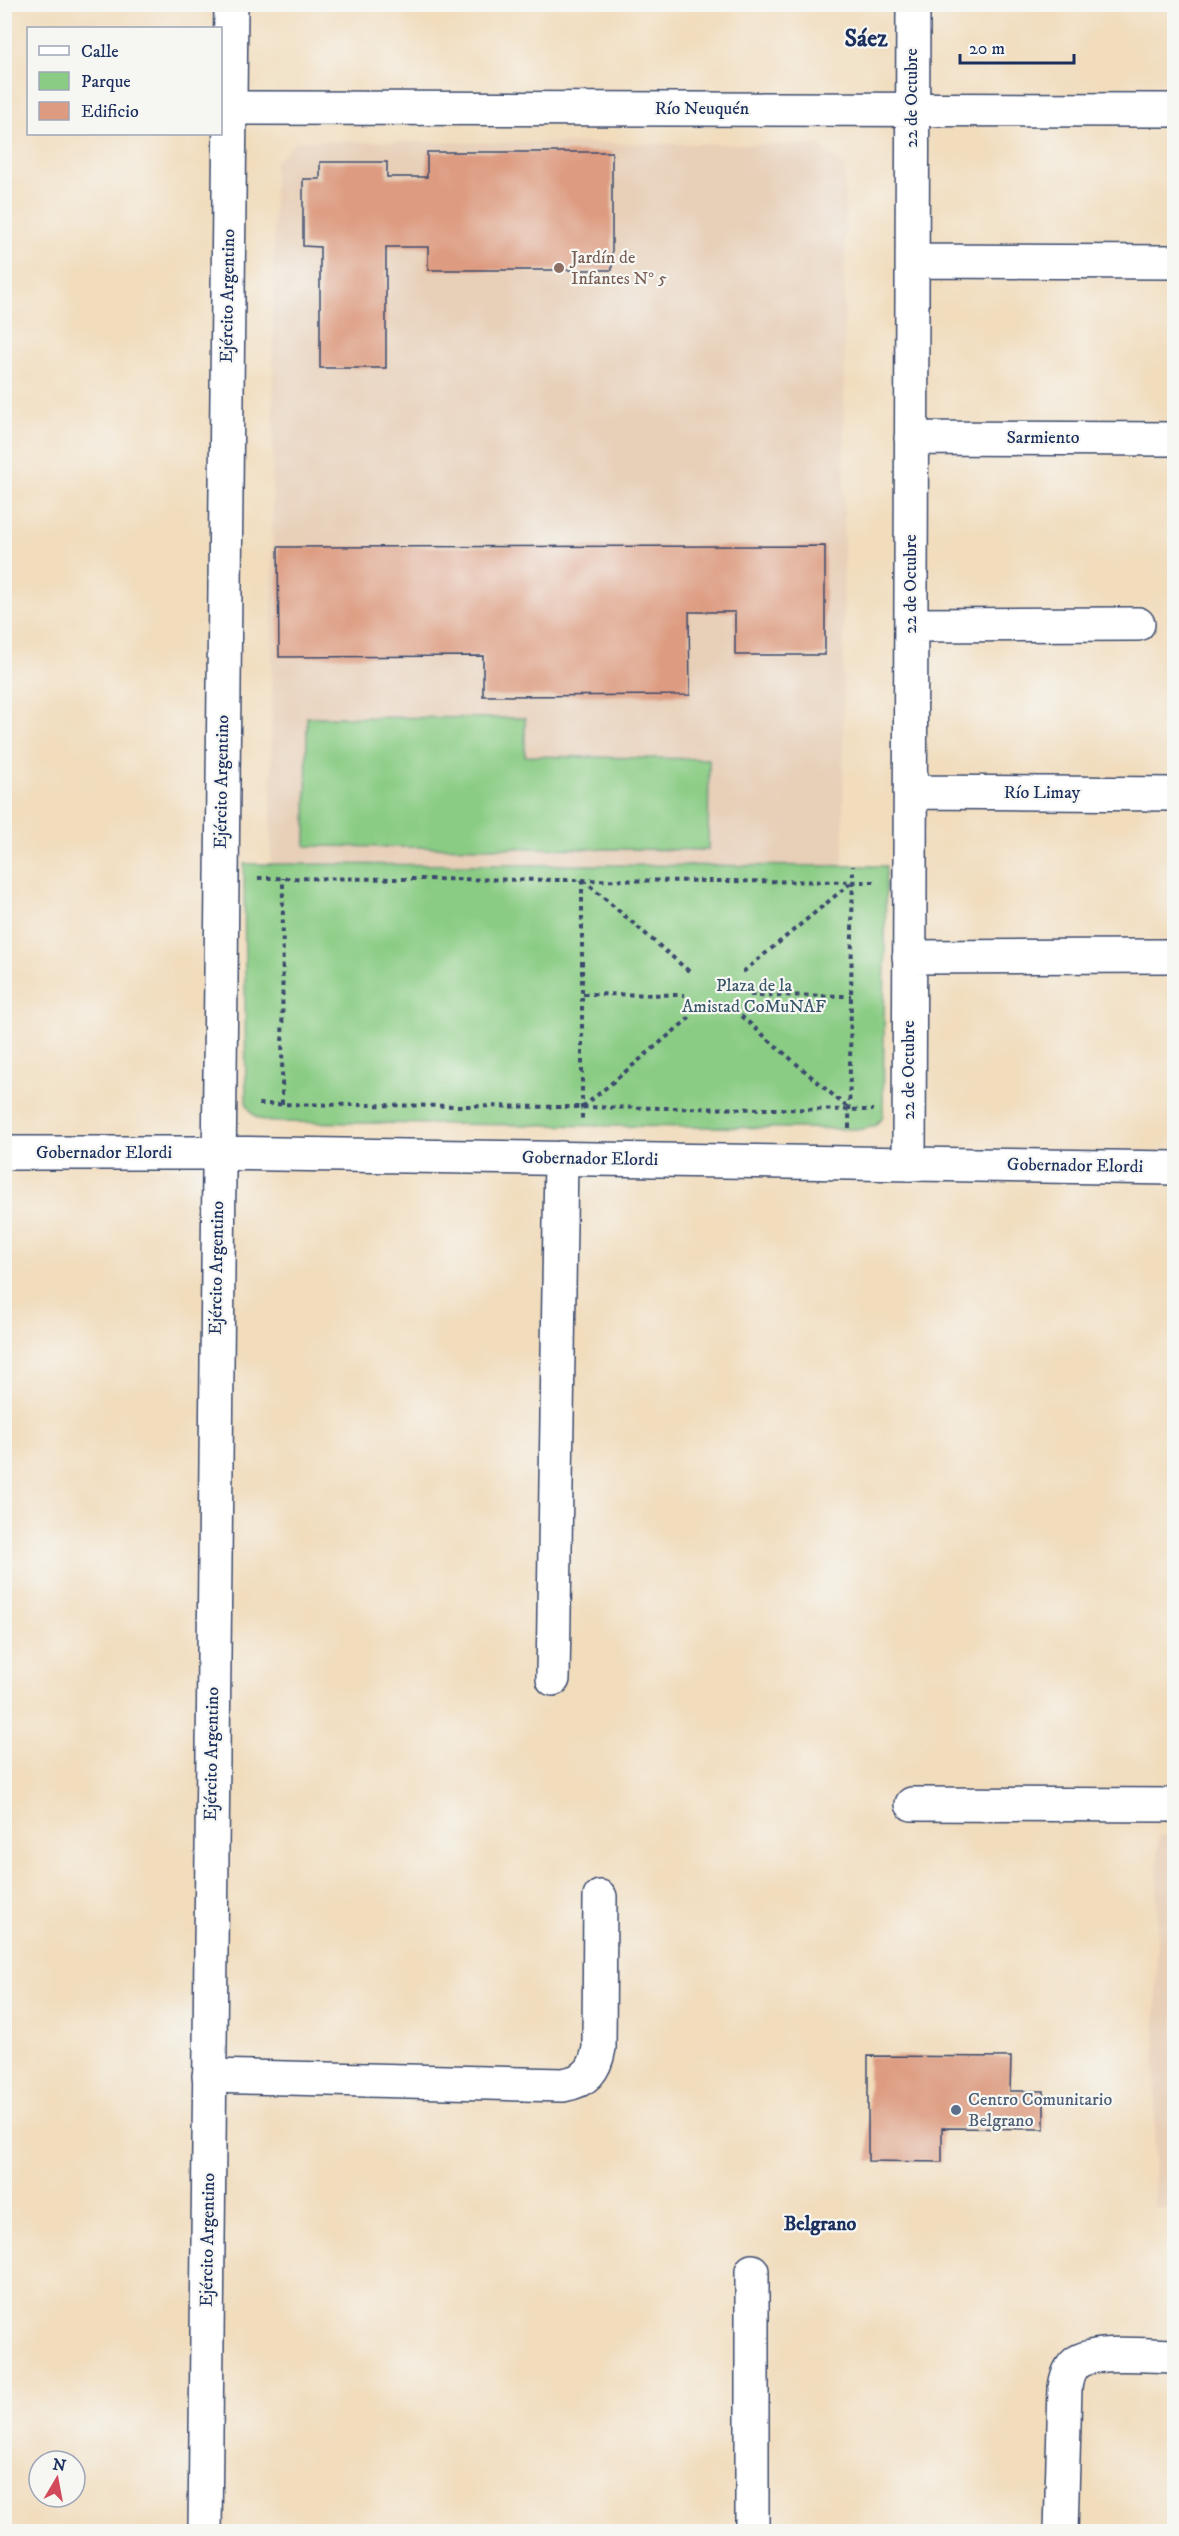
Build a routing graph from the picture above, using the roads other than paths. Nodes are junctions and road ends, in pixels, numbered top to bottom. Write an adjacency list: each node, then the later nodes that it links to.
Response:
1 (231, 4): 3 (street, Ejército Argentino)
2 (913, 4): 4 (street, 22 de Octubre)
3 (230, 108): 4 (street, Río Neuquén); 17 (street, Ejército Argentino)
4 (912, 110): 5 (street, Río Neuquén); 6 (street, 22 de Octubre)
5 (1174, 111)
6 (912, 261): 7 (street); 8 (street, 22 de Octubre)
7 (1174, 262)
8 (911, 438): 9 (street, Sarmiento); 11 (street, 22 de Octubre)
9 (1174, 439)
10 (1138, 624): 11 (street)
11 (911, 625): 12 (street, 22 de Octubre)
12 (910, 792): 13 (street, Río Limay); 15 (street, 22 de Octubre)
13 (1174, 794)
14 (1174, 956): 15 (street)
15 (909, 957): 19 (street, 22 de Octubre)
16 (4, 1153): 17 (street, Gobernador Elordi)
17 (218, 1153): 18 (street, Gobernador Elordi); 25 (street, Ejército Argentino)
18 (561, 1158): 19 (street, Gobernador Elordi); 21 (street)
19 (909, 1164): 20 (street, Gobernador Elordi)
20 (1174, 1168)
21 (553, 1679)
22 (912, 1804): 23 (street)
23 (1174, 1805)
24 (600, 1898): 25 (street)
25 (209, 2076): 28 (street, Ejército Argentino)
26 (752, 2271): 29 (street)
27 (1174, 2356): 30 (street)
28 (205, 2532)
29 (752, 2532)
30 (1061, 2532)

